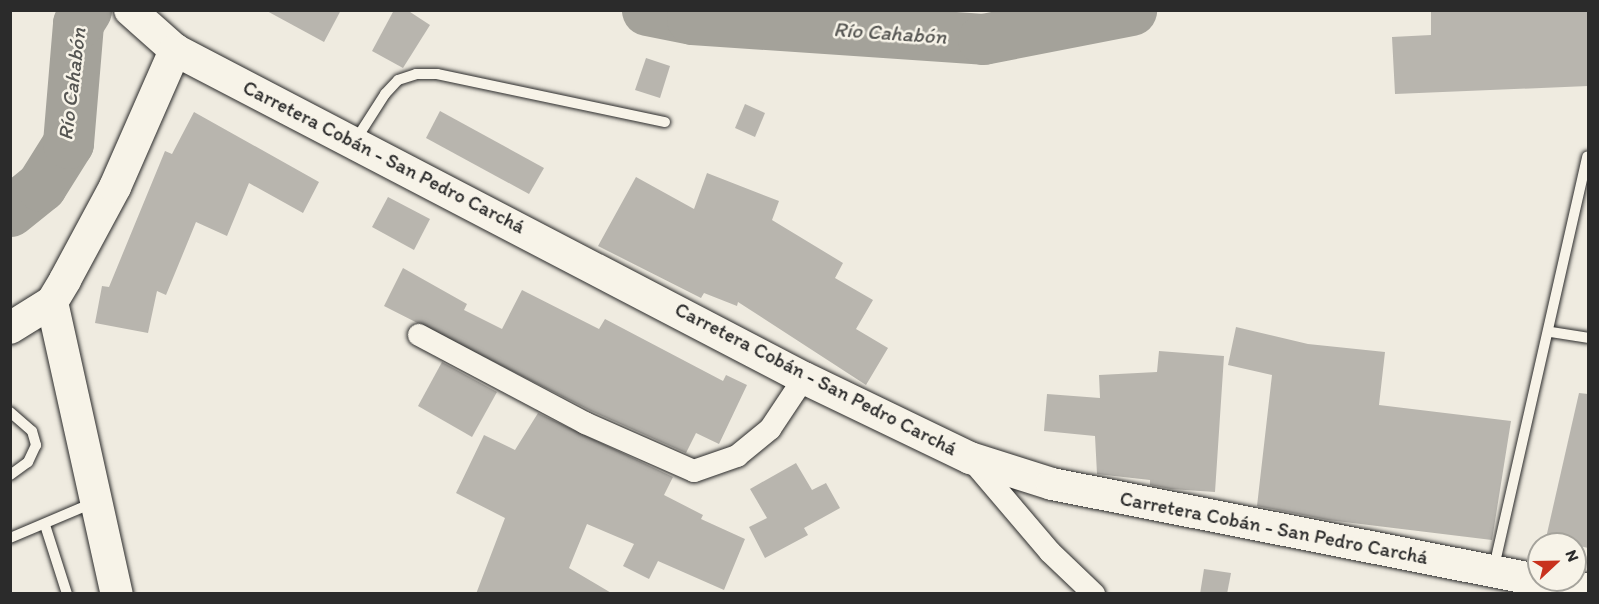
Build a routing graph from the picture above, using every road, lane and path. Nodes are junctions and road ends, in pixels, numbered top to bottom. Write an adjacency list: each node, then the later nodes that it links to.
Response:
1 (139, 19): 2 (main road, Carretera Cobán - San Pedro Carchá)
2 (175, 50): 4 (main road, Carretera Cobán - San Pedro Carchá); 6 (main road)
3 (665, 122): 4 (lane)
4 (355, 142): 11 (main road, Carretera Cobán - San Pedro Carchá)
5 (1587, 156): 8 (lane)
6 (52, 302): 7 (main road); 15 (main road)
7 (10, 328)
8 (1551, 332): 10 (lane); 18 (lane)
9 (419, 335): 11 (street)
10 (1588, 338)
11 (804, 378): 13 (main road, Carretera Cobán - San Pedro Carchá)
12 (10, 412): 14 (lane)
13 (970, 458): 18 (main road, Carretera Cobán - San Pedro Carchá); 22 (street)
14 (10, 475)
15 (96, 501): 16 (lane); 21 (main road)
16 (45, 525): 17 (lane); 20 (lane)
17 (10, 538)
18 (1493, 570): 19 (main road, Carretera Cobán - San Pedro Carchá)
19 (1588, 590)
20 (67, 594)
21 (117, 594)
22 (1094, 594)

